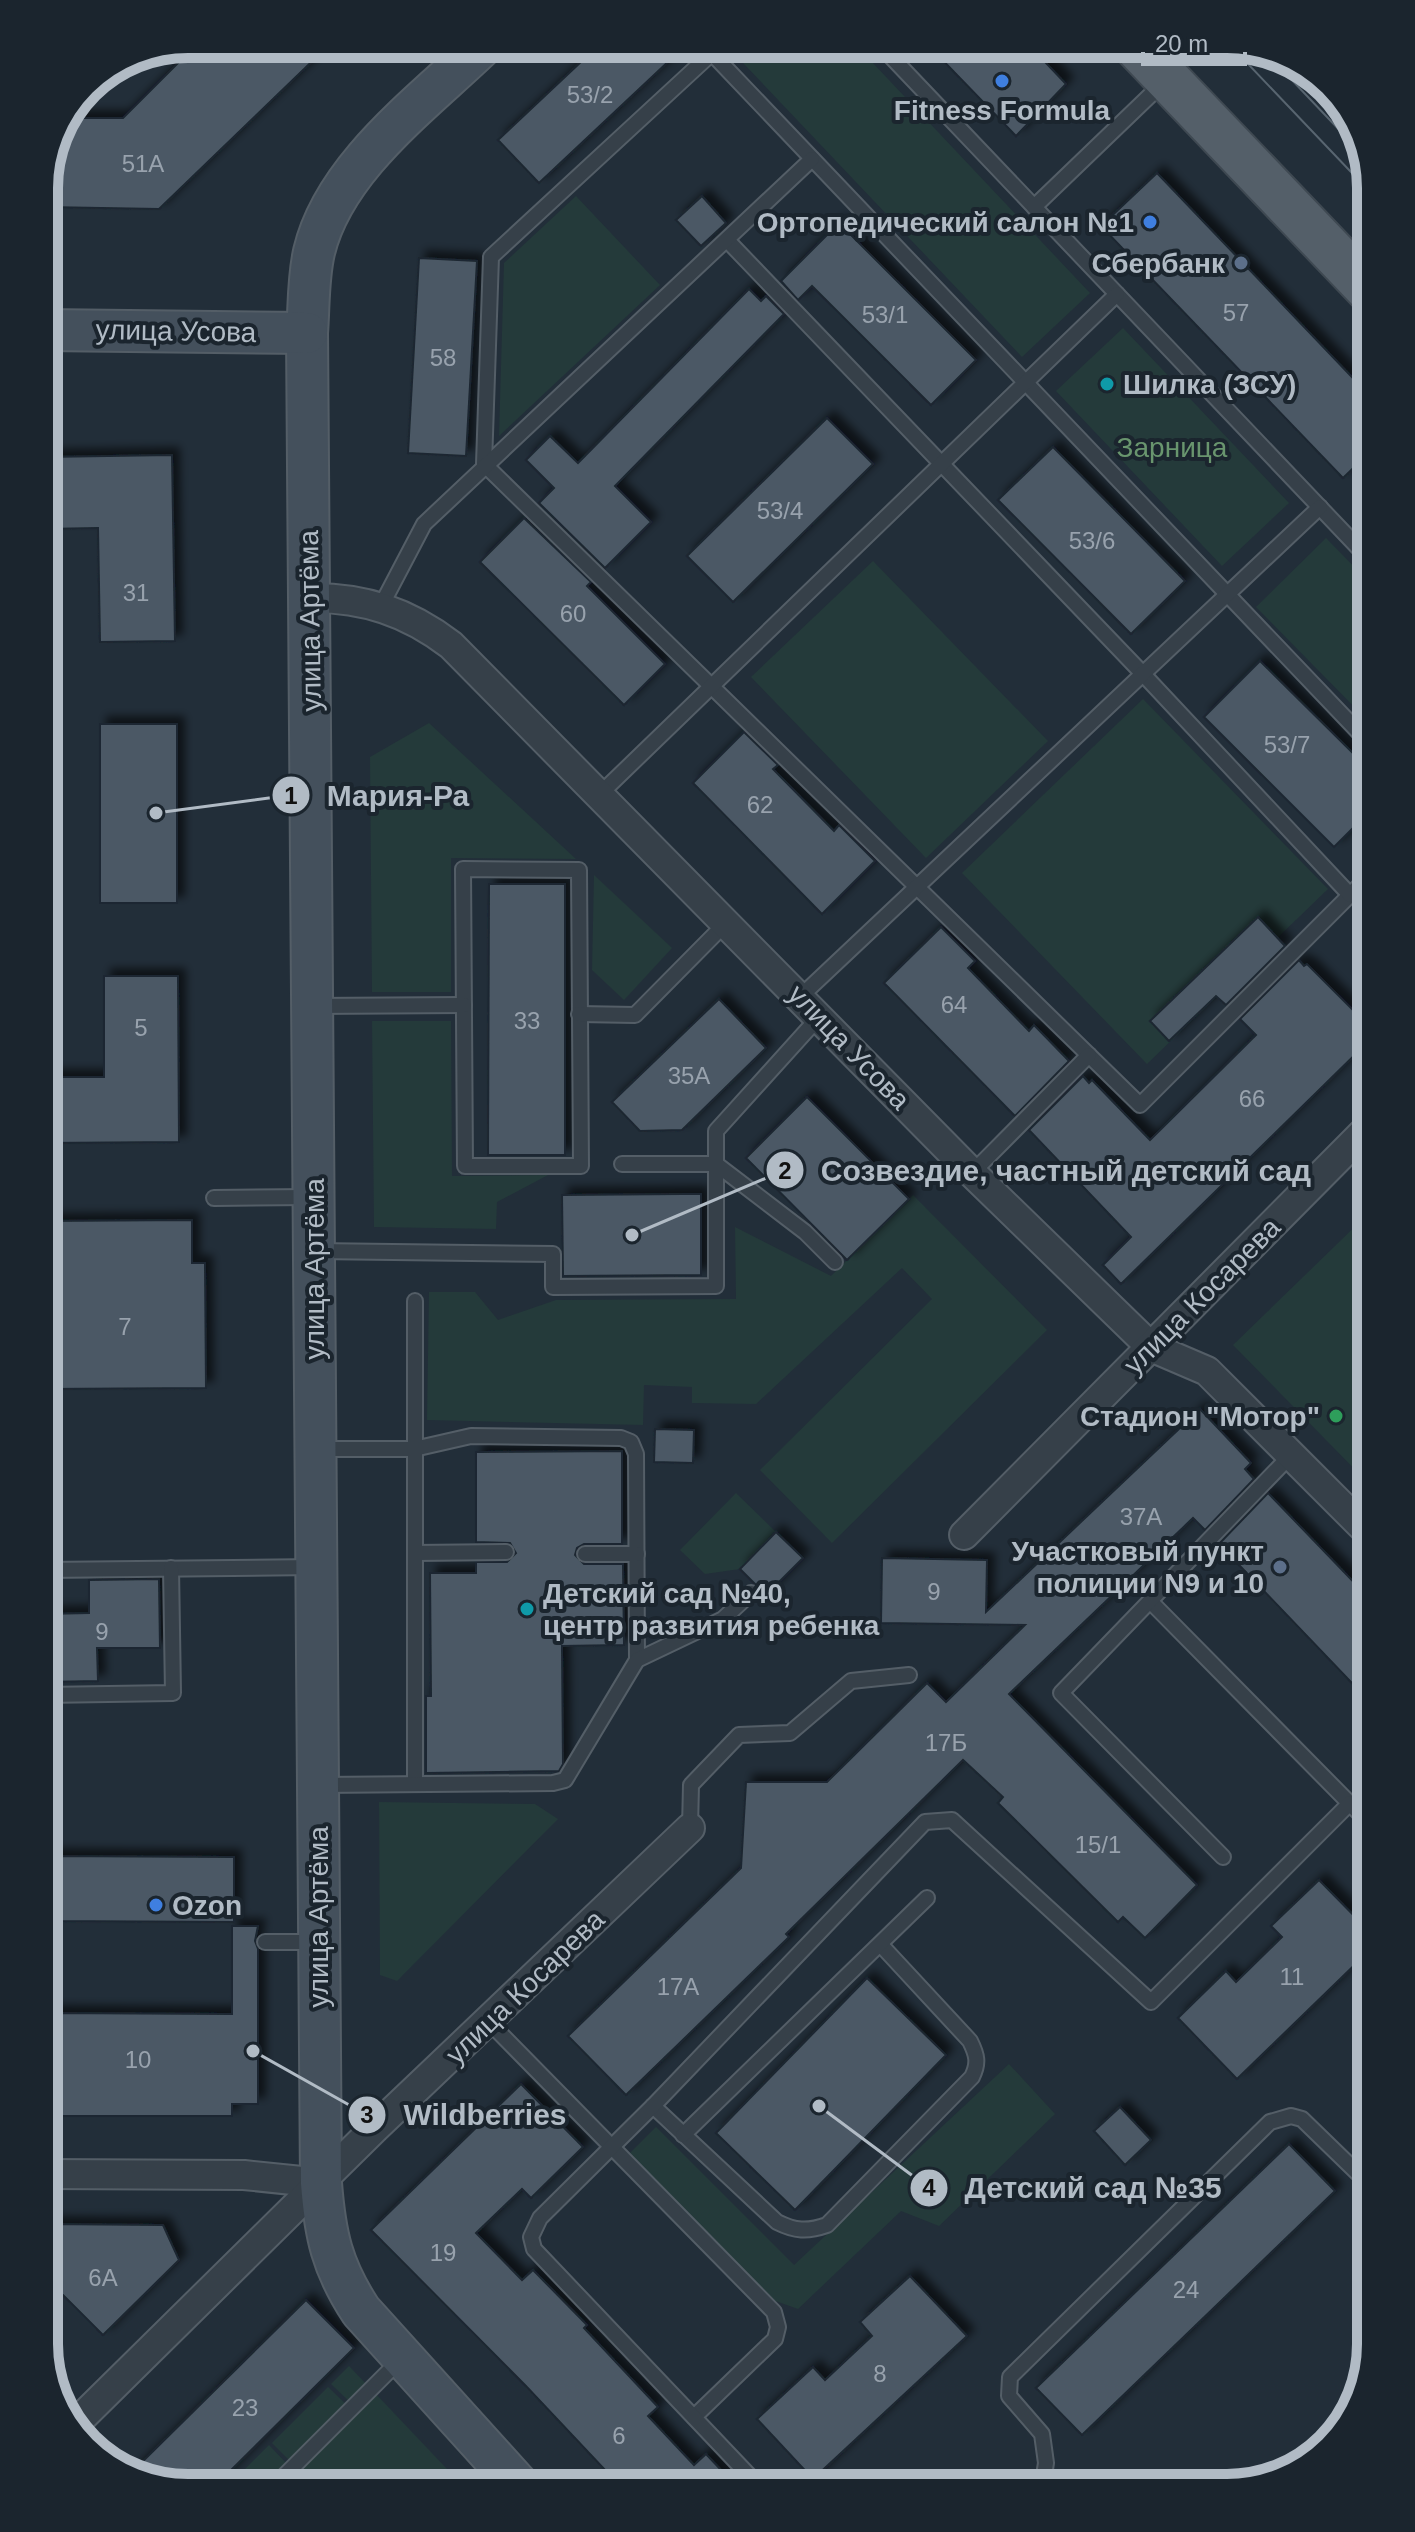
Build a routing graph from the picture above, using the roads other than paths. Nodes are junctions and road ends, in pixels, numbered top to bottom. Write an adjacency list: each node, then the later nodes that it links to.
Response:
1 (469, 58): 13 (main road, улица Артёма)
2 (699, 58): 15 (lane)
3 (717, 58): 7 (lane)
4 (892, 58): 8 (lane)
5 (1148, 58): 6 (main road)
6 (1168, 79): 8 (lane); 10 (main road)
7 (812, 159): 9 (lane); 14 (lane)
8 (1034, 207): 11 (lane)
9 (727, 240): 15 (lane); 16 (lane)
10 (1357, 277)
11 (1117, 294): 14 (lane); 17 (lane)
12 (58, 330): 13 (main road, улица Усова)
13 (307, 333): 20 (main road, улица Артёма)
14 (1026, 383): 16 (lane); 19 (lane)
15 (484, 464): 21 (lane); 23 (lane)
16 (941, 464): 22 (lane); 23 (lane)
17 (1320, 507): 18 (lane); 19 (lane)
18 (1357, 542)
19 (1228, 594): 22 (lane); 24 (lane)
20 (309, 598): 21 (street, улица Усова); 31 (main road, улица Артёма)
21 (381, 606): 25 (street, улица Усова)
22 (1143, 674): 26 (lane); 28 (lane)
23 (711, 686): 25 (lane); 26 (lane)
24 (1357, 730)
25 (599, 795): 29 (street, улица Усова)
26 (917, 887): 32 (lane); 34 (lane)
27 (1357, 888): 28 (lane)
28 (1350, 895): 34 (lane)
29 (726, 923): 32 (street, улица Усова); 33 (lane)
30 (464, 1005): 31 (lane); 33 (lane); 33 (lane)
31 (313, 1006): 39 (main road, улица Артёма)
32 (810, 1007): 37 (lane); 38 (street, улица Усова)
33 (579, 1014)
34 (1089, 1055): 38 (lane)
35 (1357, 1139): 44 (street, улица Косарева)
36 (622, 1164): 37 (lane)
37 (716, 1164): 41 (lane); 42 (lane)
38 (972, 1173): 44 (street, улица Усова)
39 (314, 1197): 40 (lane); 41 (main road, улица Артёма)
40 (214, 1198)
41 (314, 1251): 45 (main road, улица Артёма)
42 (835, 1262)
43 (415, 1301): 46 (lane)
44 (1151, 1347): 47 (street, улица Усова); 49 (street, улица Косарева)
45 (315, 1449): 46 (lane); 54 (main road, улица Артёма)
46 (414, 1449): 51 (lane); 53 (lane)
47 (1291, 1455): 48 (street, улица Усова); 58 (lane)
48 (1357, 1521)
49 (964, 1535)
50 (506, 1552): 51 (lane)
51 (415, 1553): 62 (lane)
52 (585, 1554): 53 (lane)
53 (637, 1554): 59 (lane)
54 (316, 1567): 55 (lane); 63 (main road, улица Артёма)
55 (171, 1568): 56 (lane); 61 (lane)
56 (58, 1570)
57 (751, 1593): 59 (lane)
58 (1151, 1602): 64 (lane); 67 (lane)
59 (637, 1660): 62 (lane)
60 (909, 1675): 66 (lane, улица Косарева)
61 (58, 1695)
62 (415, 1784): 63 (lane)
63 (318, 1785): 70 (main road, улица Артёма)
64 (1350, 1803): 65 (lane); 73 (lane)
65 (1357, 1810)
66 (690, 1828): 72 (street, улица Косарева)
67 (1223, 1857)
68 (927, 1898): 71 (lane)
69 (265, 1942): 70 (lane)
70 (318, 1942): 78 (main road, улица Артёма)
71 (881, 1945): 74 (lane); 74 (lane)
72 (489, 2022): 75 (lane); 78 (street, улица Косарева)
73 (653, 2106): 74 (lane); 75 (lane)
74 (683, 2135)
75 (610, 2149): 80 (lane); 80 (lane)
76 (1357, 2172): 85 (lane)
77 (58, 2174): 78 (street)
78 (321, 2183): 79 (main road, улица Артёма); 81 (street, улица Косарева)
79 (403, 2357): 82 (lane); 83 (main road, улица Артёма)
80 (694, 2417): 84 (lane)
81 (81, 2418)
82 (286, 2474)
83 (507, 2474)
84 (748, 2474)
85 (1044, 2474)

